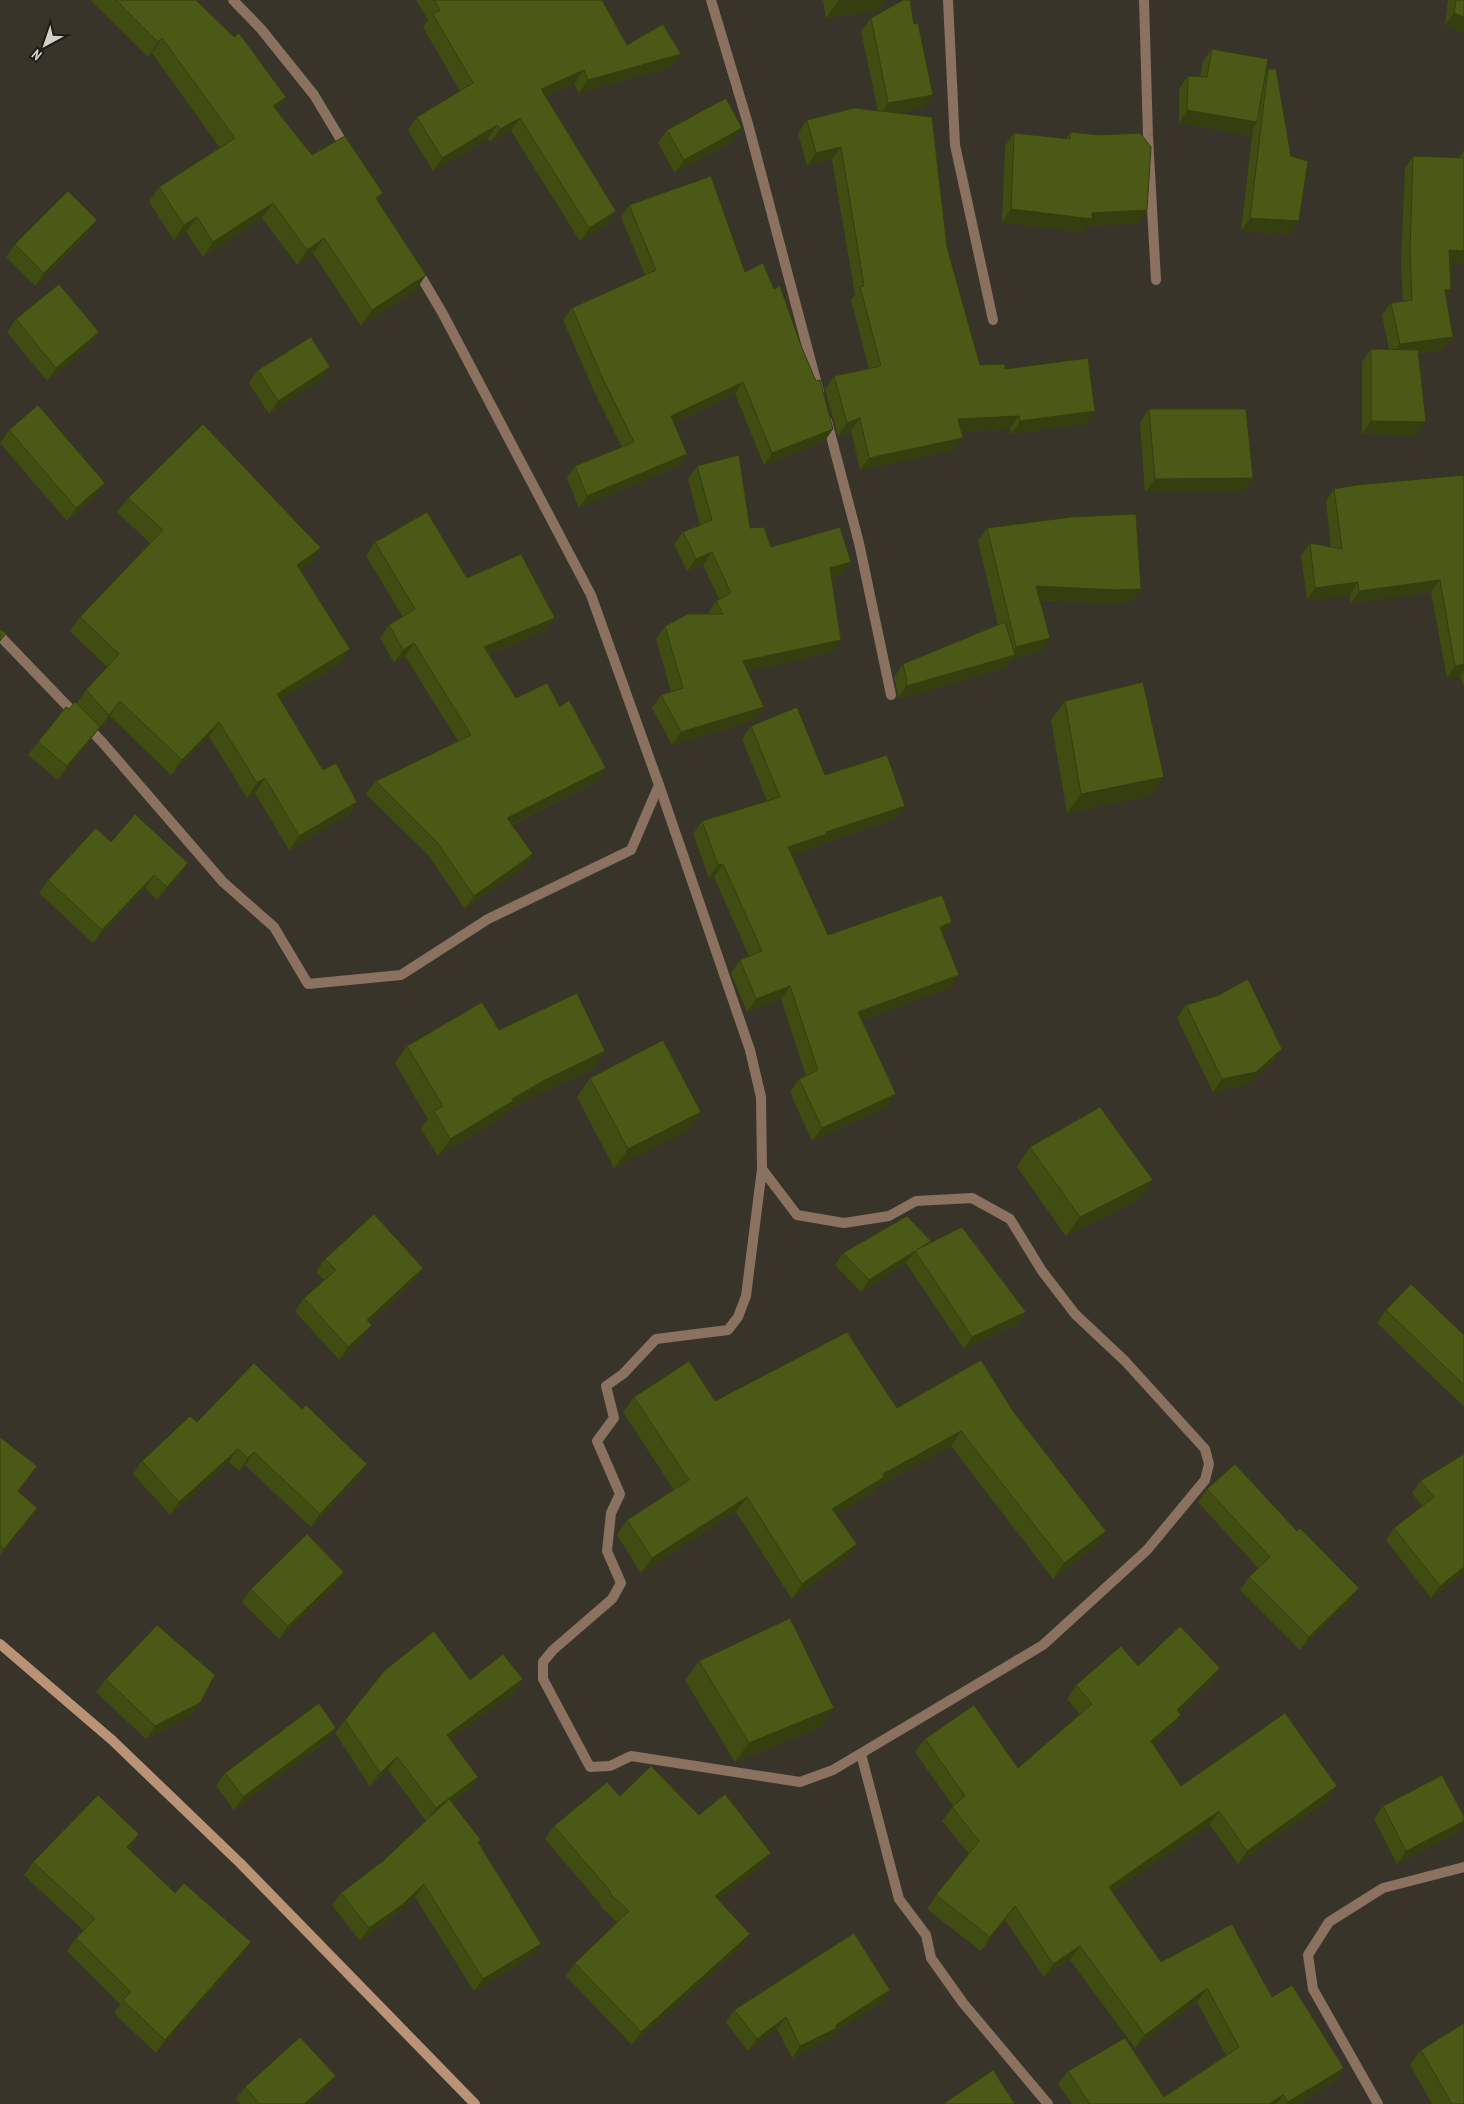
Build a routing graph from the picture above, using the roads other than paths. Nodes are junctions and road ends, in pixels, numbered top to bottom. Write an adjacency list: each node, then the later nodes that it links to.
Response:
1 (233, 0): 5 (street)
2 (711, 0): 10 (street)
3 (948, 0): 8 (street)
4 (1144, 0): 7 (street)
5 (354, 162)
6 (408, 255): 11 (street)
7 (1156, 280)
8 (993, 320)
9 (0, 636): 11 (street)
10 (891, 694)
11 (659, 785): 12 (street)
12 (762, 1170): 14 (street); 14 (street)
13 (0, 1644): 16 (street)
14 (861, 1754): 17 (street)
15 (1464, 1867): 18 (street)
16 (475, 2104)
17 (1048, 2104)
18 (1378, 2104)

